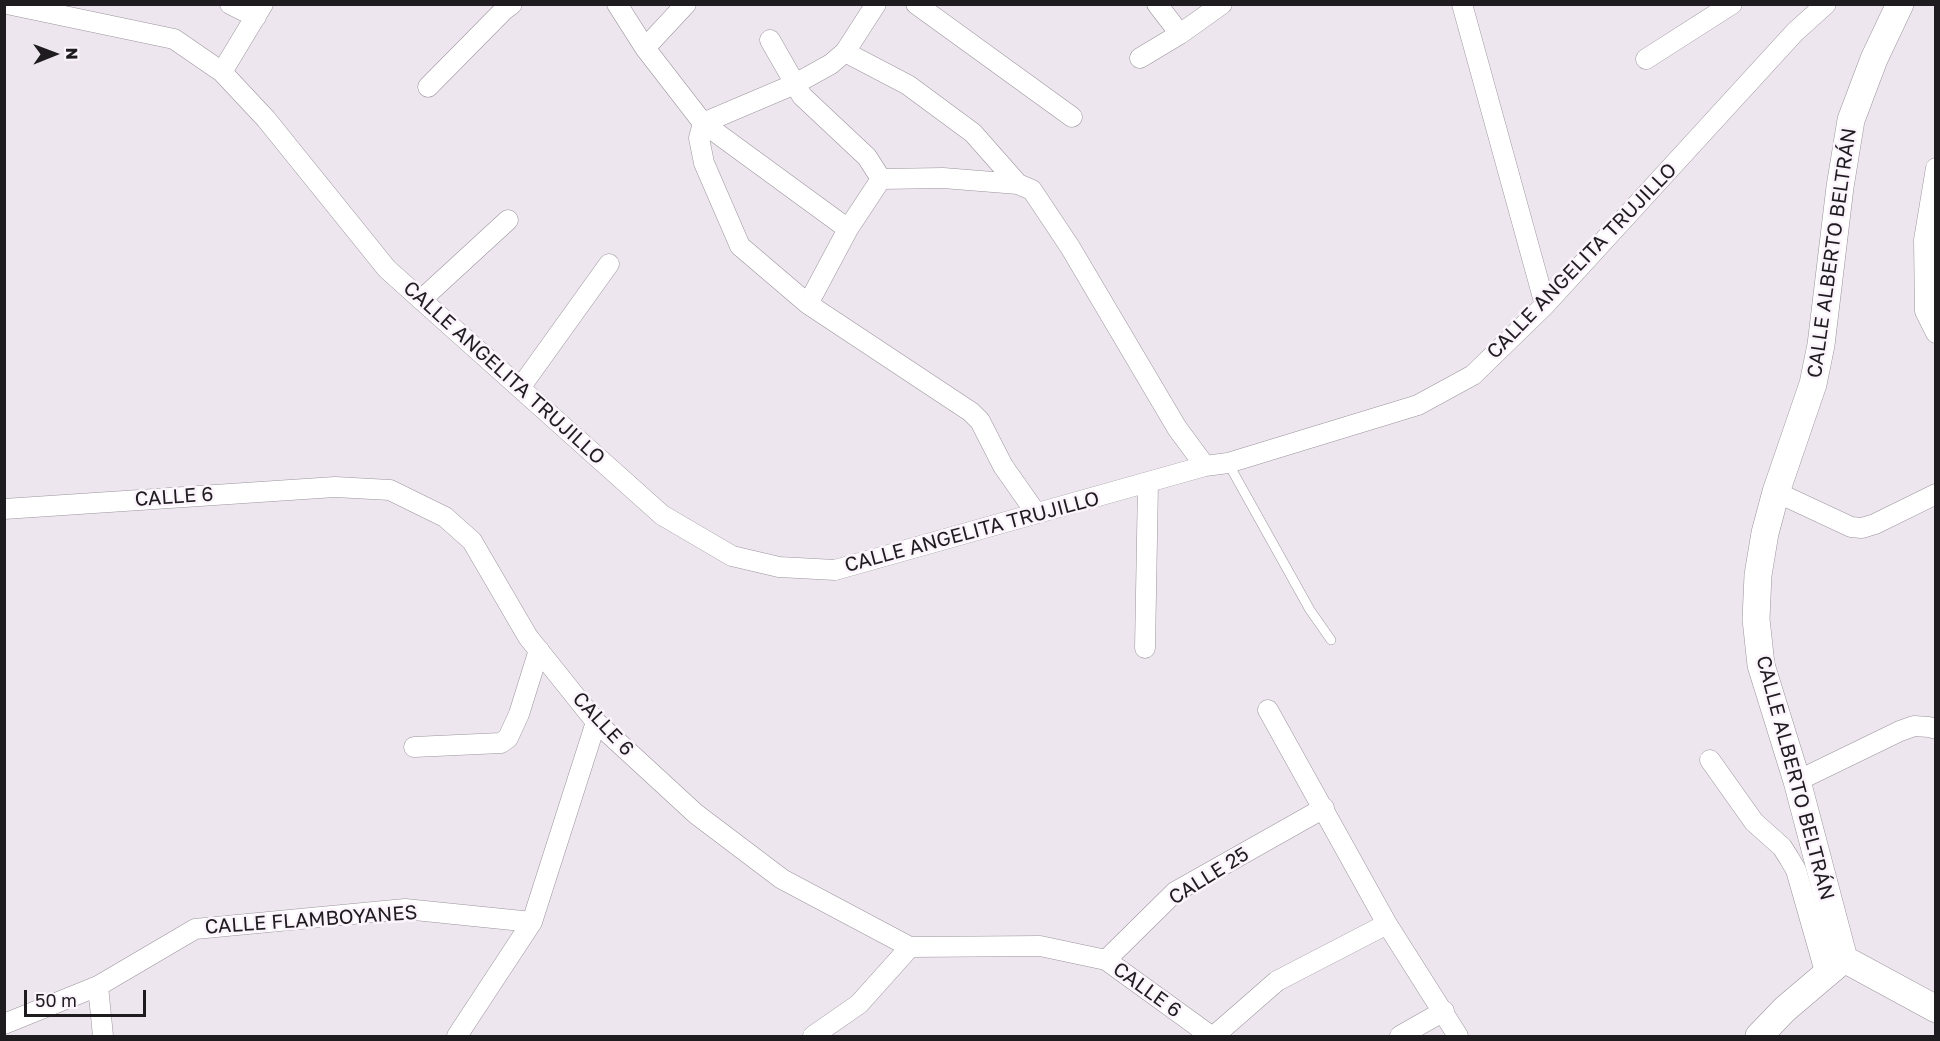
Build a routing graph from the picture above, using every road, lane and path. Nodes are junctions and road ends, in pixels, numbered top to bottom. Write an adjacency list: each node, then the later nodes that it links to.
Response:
1 (7, 4): 21 (street, CALLE ANGELITA TRUJILLO)
2 (230, 4): 14 (street)
3 (512, 4): 23 (street)
4 (617, 4): 17 (street)
5 (686, 4): 17 (street)
6 (876, 4): 18 (street)
7 (916, 4): 24 (street)
8 (1157, 4): 15 (street)
9 (1222, 4): 15 (street)
10 (1461, 4): 35 (street)
11 (1732, 4): 20 (street)
12 (1826, 4): 35 (street, CALLE ANGELITA TRUJILLO)
13 (1900, 4): 41 (main road, CALLE ALBERTO BELTRÁN)
14 (260, 11): 21 (street)
15 (1180, 34): 19 (street)
16 (770, 40): 22 (street)
17 (645, 48): 25 (street)
18 (845, 52): 22 (street); 28 (street)
19 (1140, 58)
20 (1646, 59)
21 (222, 72): 33 (street, CALLE ANGELITA TRUJILLO)
22 (795, 84): 25 (street); 27 (street)
23 (428, 87)
24 (1072, 117)
25 (703, 123): 30 (street); 34 (street)
26 (1935, 168): 31 (street)
27 (881, 179): 28 (street); 30 (street)
28 (1018, 184): 39 (street)
29 (508, 220): 33 (street)
30 (848, 229): 34 (street)
31 (1930, 239): 36 (street)
32 (609, 264): 37 (street)
33 (421, 300): 37 (street, CALLE ANGELITA TRUJILLO)
34 (808, 304): 44 (street)
35 (1545, 305): 38 (street, CALLE ANGELITA TRUJILLO)
36 (1935, 333)
37 (520, 388): 44 (street, CALLE ANGELITA TRUJILLO)
38 (1228, 463): 39 (street, CALLE ANGELITA TRUJILLO); 45 (lane)
39 (1205, 466): 40 (street, CALLE ANGELITA TRUJILLO)
40 (1148, 484): 44 (street, CALLE ANGELITA TRUJILLO); 46 (street)
41 (1776, 492): 42 (street); 53 (main road, CALLE ALBERTO BELTRÁN)
42 (1935, 494)
43 (4, 509): 47 (street, CALLE 6)
44 (1036, 513)
45 (1330, 640)
46 (1145, 648)
47 (539, 650): 49 (street, CALLE 6); 51 (street)
48 (1268, 710): 54 (street)
49 (596, 722): 55 (street); 57 (street, CALLE 6)
50 (1935, 729): 53 (street)
51 (414, 747)
52 (1710, 760): 59 (street)
53 (1797, 781): 59 (main road, CALLE ALBERTO BELTRÁN)
54 (1324, 808): 56 (street); 58 (street, CALLE 25)
55 (532, 922): 60 (street, CALLE FLAMBOYANES); 65 (street)
56 (1387, 924): 62 (street); 67 (street)
57 (910, 947): 58 (street, CALLE 6); 66 (street)
58 (1106, 960): 67 (street, CALLE 6)
59 (1835, 967): 61 (main road); 70 (main road)
60 (98, 986): 63 (street, CALLE FLAMBOYANES); 64 (street)
61 (1935, 1009)
62 (1444, 1011): 68 (street); 69 (street)
63 (4, 1024)
64 (103, 1036)
65 (457, 1036)
66 (813, 1036)
67 (1213, 1036)
68 (1400, 1036)
69 (1458, 1036)
70 (1759, 1036)

